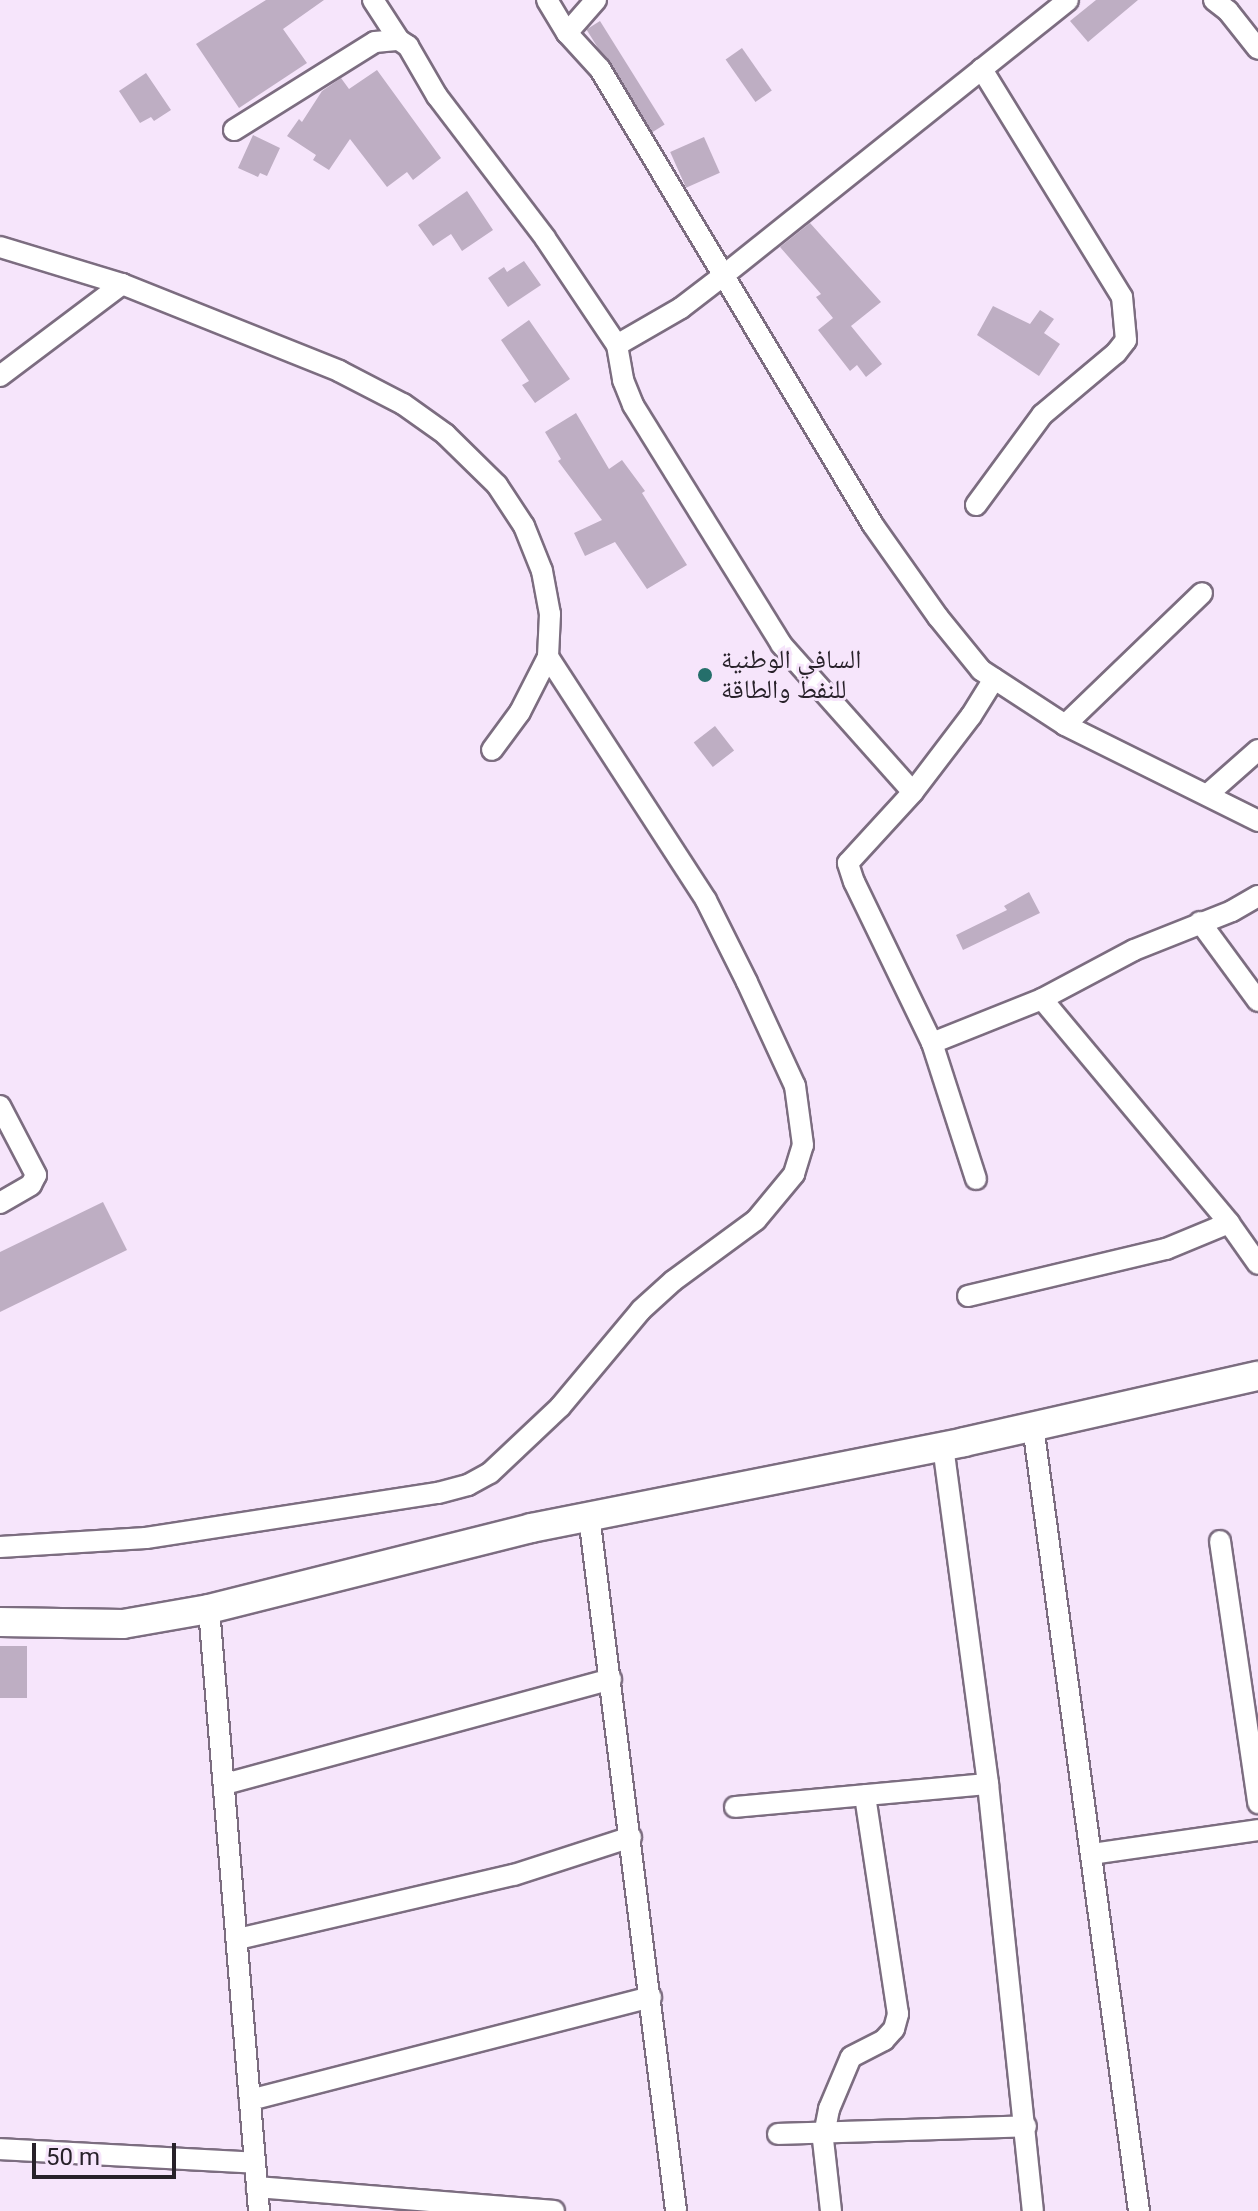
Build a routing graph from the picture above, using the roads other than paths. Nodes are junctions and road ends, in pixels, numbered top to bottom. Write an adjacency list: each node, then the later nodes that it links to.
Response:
1 (373, 0): 7 (street)
2 (547, 0): 6 (street)
3 (596, 0): 6 (street)
4 (1068, 0): 9 (street)
5 (1214, 0): 8 (street)
6 (567, 33): 12 (street)
7 (399, 40): 10 (street); 14 (street)
8 (1258, 49)
9 (982, 69): 12 (street); 16 (street)
10 (234, 130)
11 (0, 247): 13 (street)
12 (724, 275): 14 (street); 19 (street)
13 (122, 284): 15 (street); 18 (street)
14 (617, 345): 23 (street)
15 (0, 376)
16 (976, 505)
17 (1202, 593): 20 (street)
18 (548, 657): 21 (street); 42 (street)
19 (994, 679): 20 (street); 23 (street)
20 (1065, 725): 24 (street)
21 (492, 750)
22 (1258, 750): 24 (street)
23 (913, 792): 30 (street)
24 (1207, 795): 25 (street)
25 (1258, 821)
26 (1258, 896): 27 (street)
27 (1200, 922): 28 (street); 29 (street)
28 (1042, 999): 30 (street); 34 (street)
29 (1258, 1001)
30 (932, 1043): 32 (street)
31 (0, 1106): 33 (street)
32 (976, 1179)
33 (0, 1203)
34 (1229, 1223): 35 (street); 36 (street)
35 (1258, 1264)
36 (968, 1296)
37 (1258, 1376): 38 (main road)
38 (1033, 1426): 39 (main road); 53 (street)
39 (943, 1446): 40 (main road); 47 (street)
40 (589, 1516): 43 (main road); 45 (street)
41 (1220, 1541): 49 (street)
42 (0, 1547)
43 (209, 1609): 44 (main road); 46 (street)
44 (0, 1622)
45 (611, 1679): 46 (street); 52 (street)
46 (225, 1784): 54 (street)
47 (988, 1784): 48 (street); 57 (street)
48 (865, 1795): 50 (street); 58 (street)
49 (1258, 1803)
50 (735, 1807)
51 (1258, 1830): 53 (street)
52 (631, 1837): 54 (street); 55 (street)
53 (1092, 1854): 68 (street)
54 (238, 1939): 56 (street)
55 (651, 1997): 56 (street); 65 (street)
56 (250, 2100): 61 (street)
57 (1026, 2126): 58 (street); 67 (street)
58 (823, 2133): 59 (street); 66 (street)
59 (778, 2134)
60 (0, 2149): 61 (street)
61 (255, 2163): 62 (street)
62 (257, 2187): 63 (street); 64 (street)
63 (259, 2211)
64 (554, 2211)
65 (676, 2211)
66 (831, 2211)
67 (1033, 2211)
68 (1139, 2211)

